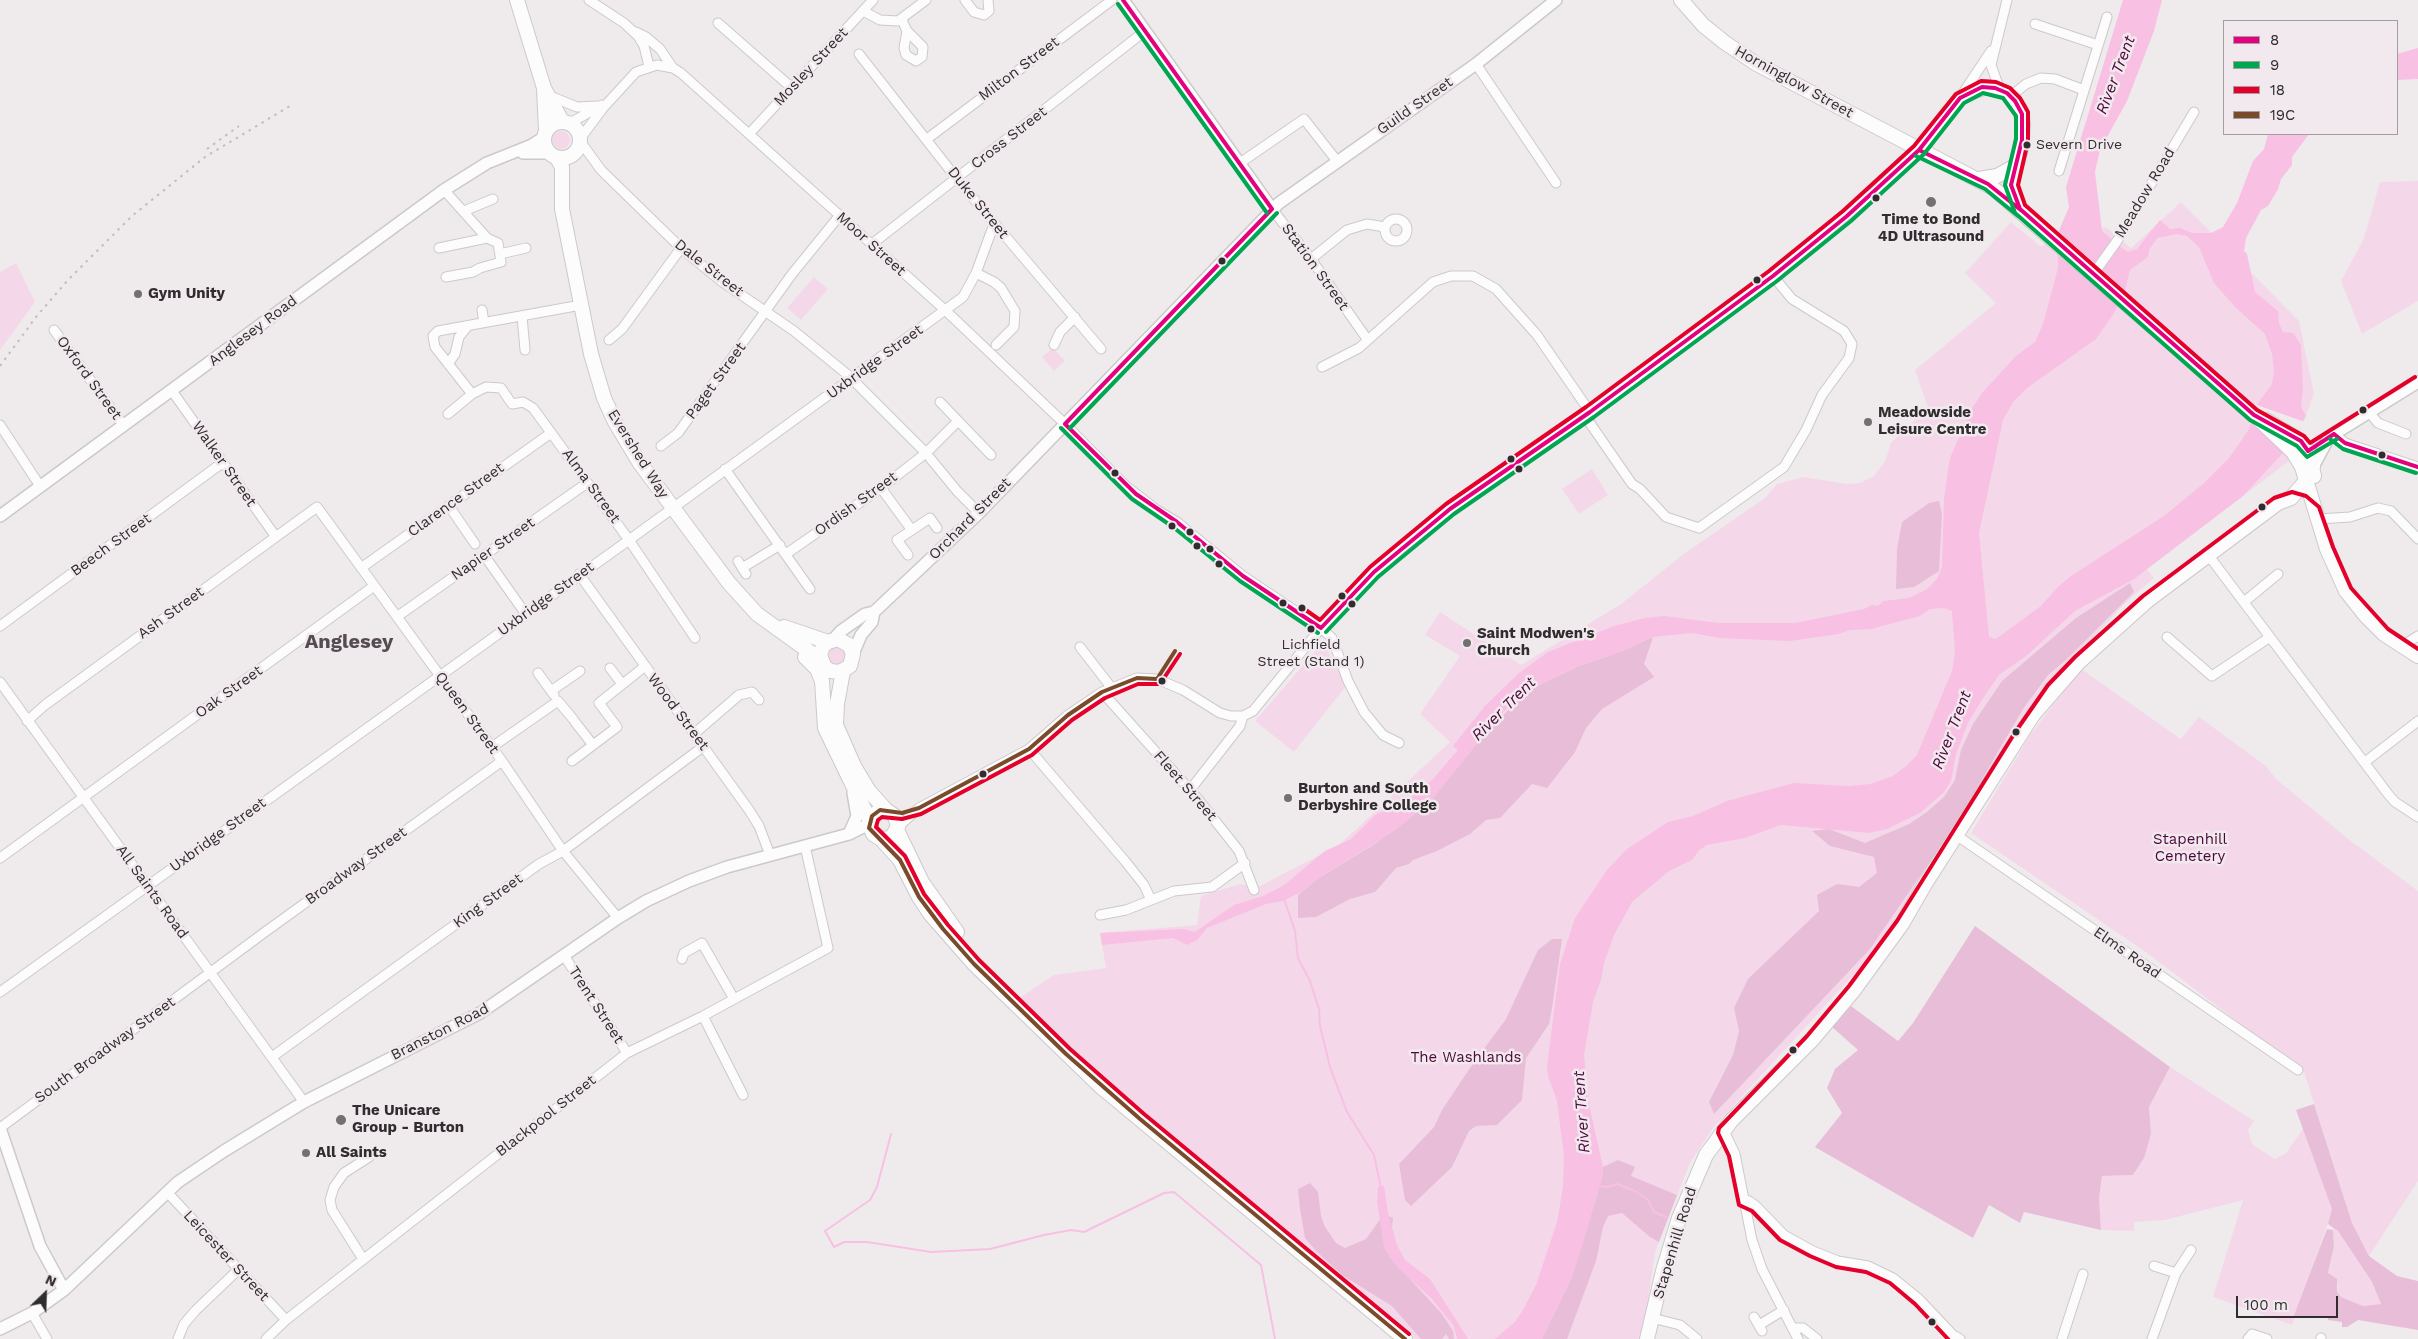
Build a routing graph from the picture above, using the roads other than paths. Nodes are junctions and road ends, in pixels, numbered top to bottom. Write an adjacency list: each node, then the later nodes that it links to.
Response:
1 (517, 0): 26 (highway)
2 (589, 0): 17 (street, Moor Street)
3 (873, 0): 12 (street, Mosley Street)
4 (926, 0): 14 (street)
5 (966, 0): 6 (street)
6 (988, 0)
7 (1112, 0): 39 (street, Milton Street)
8 (1123, 0): 19 (main road, Station Street)
9 (1556, 0): 23 (main road, Guild Street)
10 (1681, 0): 41 (highway, Horninglow Street)
11 (2007, 0): 20 (street)
12 (864, 10): 14 (street); 27 (street, Mosley Street)
13 (2107, 17): 21 (street)
14 (902, 20): 18 (street)
15 (718, 23): 27 (street)
16 (2035, 24): 21 (street)
17 (631, 30): 24 (street, Moor Street); 25 (street, Moor Street)
18 (907, 31)
19 (1145, 31): 45 (main road, Station Street); 49 (street, Cross Street)
20 (1997, 39): 29 (street); 32 (street)
21 (2098, 45): 28 (street)
22 (859, 54): 39 (street, Duke Street)
23 (1476, 64): 44 (main road, Guild Street); 51 (street)
24 (649, 66): 25 (street); 30 (street)
25 (673, 68): 37 (street, Moor Street)
26 (544, 88): 31 (highway); 35 (highway); 36 (highway)
27 (792, 88): 37 (street, Mosley Street)
28 (2084, 90): 29 (street); 48 (street)
29 (2005, 93): 32 (highway); 47 (highway)
30 (616, 94): 33 (street); 40 (street)
31 (555, 98): 33 (street); 35 (highway)
32 (1960, 98): 38 (highway)
33 (602, 105): 35 (street)
34 (2194, 112): 68 (street, Meadow Road)
35 (567, 122): 36 (highway); 40 (highway)
36 (544, 134): 42 (main road, Anglesey Road); 43 (highway)
37 (749, 134): 57 (street, Moor Street)
38 (1932, 136): 41 (highway); 46 (highway)
39 (927, 139): 49 (street, Duke Street)
40 (579, 144): 43 (highway); 61 (highway, Evershed Way); 65 (street, Dale Street)
41 (1919, 150): 46 (highway, Horninglow Street); 70 (street)
42 (511, 154): 43 (main road, Anglesey Road); 52 (main road, Anglesey Road)
43 (553, 155): 61 (highway, Evershed Way)
44 (1336, 160): 45 (street); 54 (main road, Guild Street)
45 (1240, 163): 54 (main road, Station Street)
46 (1951, 164): 50 (highway)
47 (2015, 166): 50 (highway); 56 (highway)
48 (2059, 172)
49 (957, 179): 58 (street, Duke Street); 62 (street, Cross Street)
50 (1979, 179): 56 (highway)
51 (1556, 183)
52 (444, 190): 55 (street); 91 (main road, Anglesey Road)
53 (494, 200): 55 (street)
54 (1272, 209): 67 (street, Station Street); 99 (main road, Orchard Street)
55 (464, 212): 60 (street)
56 (2023, 212): 68 (highway)
57 (840, 215): 62 (street, Moor Street); 75 (street, Paget Street)
58 (994, 224): 69 (street, Uxbridge Street); 77 (street, Duke Street)
59 (1385, 227): 67 (street)
60 (487, 238): 63 (street); 66 (street)
61 (568, 238): 72 (highway, Evershed Way)
62 (872, 244): 74 (street, Moor Street)
63 (440, 248)
64 (526, 248): 66 (street)
65 (681, 248): 75 (street, Dale Street); 82 (street)
66 (500, 254): 71 (street)
67 (1311, 259): 81 (street, Station Street)
68 (2094, 273): 105 (highway)
69 (976, 274): 74 (street, Uxbridge Street); 83 (street)
70 (1773, 276): 96 (street); 96 (street)
71 (446, 277)
72 (581, 305): 76 (street); 119 (highway, Evershed Way)
73 (482, 310): 78 (street)
74 (945, 310): 89 (street, Uxbridge Street); 99 (street, Moor Street)
75 (766, 311): 89 (street, Dale Street); 104 (street, Paget Street)
76 (522, 316): 78 (street); 86 (street)
77 (1075, 317): 84 (street); 85 (street, Duke Street)
78 (484, 322): 79 (street)
79 (467, 327): 87 (street); 87 (street)
80 (54, 330): 100 (street, Oxford Street)
81 (1367, 339): 88 (street); 96 (street)
82 (609, 340)
83 (996, 345)
84 (1054, 345)
85 (1101, 349)
86 (525, 350)
87 (448, 364): 92 (street)
88 (1322, 367)
89 (852, 379): 107 (street, Dale Street); 111 (street, Uxbridge Street)
90 (2418, 382): 94 (main road)
91 (172, 391): 100 (main road, Anglesey Road); 108 (street, Walker Street)
92 (472, 394): 95 (street); 101 (street, Alma Street)
93 (940, 402): 97 (street)
94 (2369, 412): 102 (street); 103 (main road)
95 (448, 414)
96 (1588, 414): 146 (street)
97 (957, 422): 106 (street); 107 (street, Ordish Street)
98 (0, 424): 114 (street)
99 (1065, 424): 120 (main road, Orchard Street); 146 (street, Moor Street)
100 (124, 426): 114 (main road, Anglesey Road)
101 (551, 434): 113 (street, Alma Street); 117 (street, Clarence Street)
102 (2406, 434)
103 (2331, 436): 105 (main road); 109 (main road); 110 (street)
104 (661, 446)
105 (2301, 449): 109 (highway)
106 (992, 455)
107 (928, 456): 115 (street, Ordish Street); 120 (street, Dale Street)
108 (222, 463): 125 (street, Walker Street); 145 (street, Beech Street)
109 (2307, 467): 112 (highway); 116 (highway); 121 (highway)
110 (2418, 467)
111 (725, 470): 119 (street, Uxbridge Street); 129 (street)
112 (2306, 481): 116 (highway); 121 (highway)
113 (587, 482): 126 (street, Alma Street); 132 (street, Napier Street)
114 (40, 486): 122 (main road, Anglesey Road)
115 (880, 488): 124 (street); 130 (street, Ordish Street)
116 (2284, 501): 121 (highway); 133 (highway, Stapenhill Road)
117 (449, 506): 128 (street); 134 (street, Clarence Street)
118 (317, 507): 125 (street, Ash Street); 134 (street, Queen Street)
119 (672, 509): 126 (street, Uxbridge Street); 143 (highway, Evershed Way)
120 (979, 513): 141 (main road, Orchard Street)
121 (2317, 515): 127 (street); 153 (highway)
122 (0, 516)
123 (937, 528): 124 (street)
124 (911, 529): 131 (street)
125 (276, 537): 171 (street, Ash Street)
126 (629, 540): 136 (street, Uxbridge Street); 150 (street, Alma Street)
127 (2418, 540)
128 (475, 544)
129 (780, 545): 130 (street); 135 (street)
130 (786, 554): 139 (street)
131 (908, 555)
132 (484, 556): 142 (street); 144 (street, Napier Street)
133 (2209, 556): 140 (street); 192 (highway, Stapenhill Road)
134 (361, 568): 138 (street, Queen Street)
135 (742, 568)
136 (579, 574): 142 (street, Uxbridge Street); 157 (street, Wood Street)
137 (2278, 574): 140 (street)
138 (374, 586): 144 (street, Queen Street); 185 (street, Oak Street)
139 (810, 589)
140 (2244, 602): 149 (street)
141 (874, 612): 151 (main road, Orchard Street); 154 (main road, Orchard Street)
142 (526, 613): 162 (street, Uxbridge Street)
143 (757, 614): 151 (highway, Evershed Way); 156 (highway, Evershed Way); 174 (highway)
144 (398, 616): 162 (street, Queen Street)
145 (0, 626)
146 (1321, 628): 170 (street); 175 (street, Moor Street)
147 (2418, 636): 153 (street)
148 (2167, 637): 149 (street)
149 (2270, 637): 182 (street)
150 (695, 638)
151 (830, 641): 154 (highway); 156 (highway)
152 (1080, 646): 165 (street)
153 (2402, 646): 155 (highway)
154 (853, 654): 160 (highway)
155 (2418, 656)
156 (823, 664): 160 (highway); 174 (highway)
157 (644, 667): 164 (street); 173 (street, Wood Street)
158 (610, 668): 164 (street)
159 (580, 671): 166 (street)
160 (843, 671): 187 (highway)
161 (538, 673): 166 (street)
162 (440, 675): 178 (street, Queen Street); 198 (street, Uxbridge Street)
163 (0, 682): 171 (street, All Saints Road)
164 (622, 684): 176 (street)
165 (1112, 687): 167 (street); 170 (street)
166 (551, 691): 169 (street)
167 (1102, 692): 179 (street); 184 (street, Fleet Street)
168 (759, 700): 173 (street)
169 (558, 701): 176 (street); 178 (street)
170 (1243, 716): 184 (street)
171 (28, 721): 185 (street, All Saints Road)
172 (2418, 721): 182 (street)
173 (695, 733): 177 (street, Wood Street)
174 (830, 738): 183 (highway)
175 (1400, 743)
176 (593, 745): 180 (street)
177 (704, 746): 194 (street, King Street); 195 (street, Wood Street)
178 (492, 747): 181 (street, Queen Street)
179 (1029, 749): 186 (street); 200 (street)
180 (572, 761)
181 (502, 762): 194 (street, Queen Street); 209 (street, Broadway Street)
182 (2365, 762): 188 (street)
183 (852, 789): 190 (highway); 191 (main road)
184 (1190, 790): 197 (street, Fleet Street)
185 (83, 798): 196 (street, Oak Street); 198 (street, All Saints Road)
186 (919, 808): 187 (street); 189 (street)
187 (889, 811): 189 (highway); 190 (highway)
188 (2418, 817)
189 (897, 828): 190 (highway); 201 (highway)
190 (873, 830): 191 (main road, Branston Road); 204 (highway)
191 (849, 834): 193 (main road, Branston Road)
192 (1956, 835): 216 (street, Elms Road); 220 (highway, Stapenhill Road)
193 (805, 846): 195 (main road, Branston Road); 211 (street, Blackpool Street)
194 (562, 851): 203 (street, Queen Street); 215 (street, King Street)
195 (770, 855): 203 (main road, Branston Road)
196 (0, 858)
197 (1245, 863): 199 (street, Fleet Street); 200 (street)
198 (147, 886): 209 (street, All Saints Road); 210 (street, Uxbridge Street)
199 (1254, 890)
200 (1151, 900): 202 (street)
201 (940, 911): 204 (highway); 205 (highway)
202 (1100, 916)
203 (618, 918): 207 (main road, Branston Road)
204 (943, 929): 206 (highway)
205 (958, 933): 206 (highway); 212 (highway)
206 (965, 954): 212 (highway)
207 (564, 957): 214 (street, Trent Street); 218 (main road, Branston Road)
208 (682, 959): 211 (street)
209 (211, 973): 215 (street, All Saints Road); 219 (street, South Broadway Street)
210 (0, 992)
211 (734, 999): 213 (street, Blackpool Street)
212 (1016, 1004): 241 (highway)
213 (703, 1016): 214 (street, Blackpool Street); 217 (street)
214 (627, 1053): 225 (street, Blackpool Street)
215 (272, 1057): 218 (street, All Saints Road)
216 (2298, 1070)
217 (744, 1095)
218 (304, 1102): 222 (main road, Branston Road)
219 (0, 1128): 230 (main road)
220 (1724, 1131): 223 (street); 233 (highway, Stapenhill Road)
221 (369, 1156): 225 (street)
222 (166, 1192): 227 (street, Leicester Street); 230 (main road, Branston Road)
223 (1743, 1200): 231 (street); 246 (street)
224 (2191, 1250): 228 (street)
225 (363, 1259): 234 (street, Blackpool Street)
226 (2154, 1266): 228 (street)
227 (240, 1269): 234 (street, Leicester Street); 239 (street)
228 (2176, 1273): 248 (street)
229 (2083, 1274): 247 (street)
230 (64, 1290): 232 (main road, Branston Road)
231 (1784, 1310): 235 (street); 236 (street)
232 (32, 1313): 237 (main road, Branston Road); 238 (street)
233 (1652, 1318): 242 (highway, Stapenhill Road); 243 (street)
234 (286, 1320): 240 (street, Blackpool Street)
235 (1758, 1324)
236 (1794, 1328): 244 (street); 245 (street)
237 (0, 1329)
238 (46, 1339)
239 (178, 1339)
240 (266, 1339)
241 (1405, 1339)
242 (1646, 1339)
243 (1697, 1339)
244 (1798, 1339)
245 (1817, 1339)
246 (1960, 1339)
247 (2062, 1339)
248 (2152, 1339)
249 (2248, 1339): 250 (street)
250 (2267, 1339)

